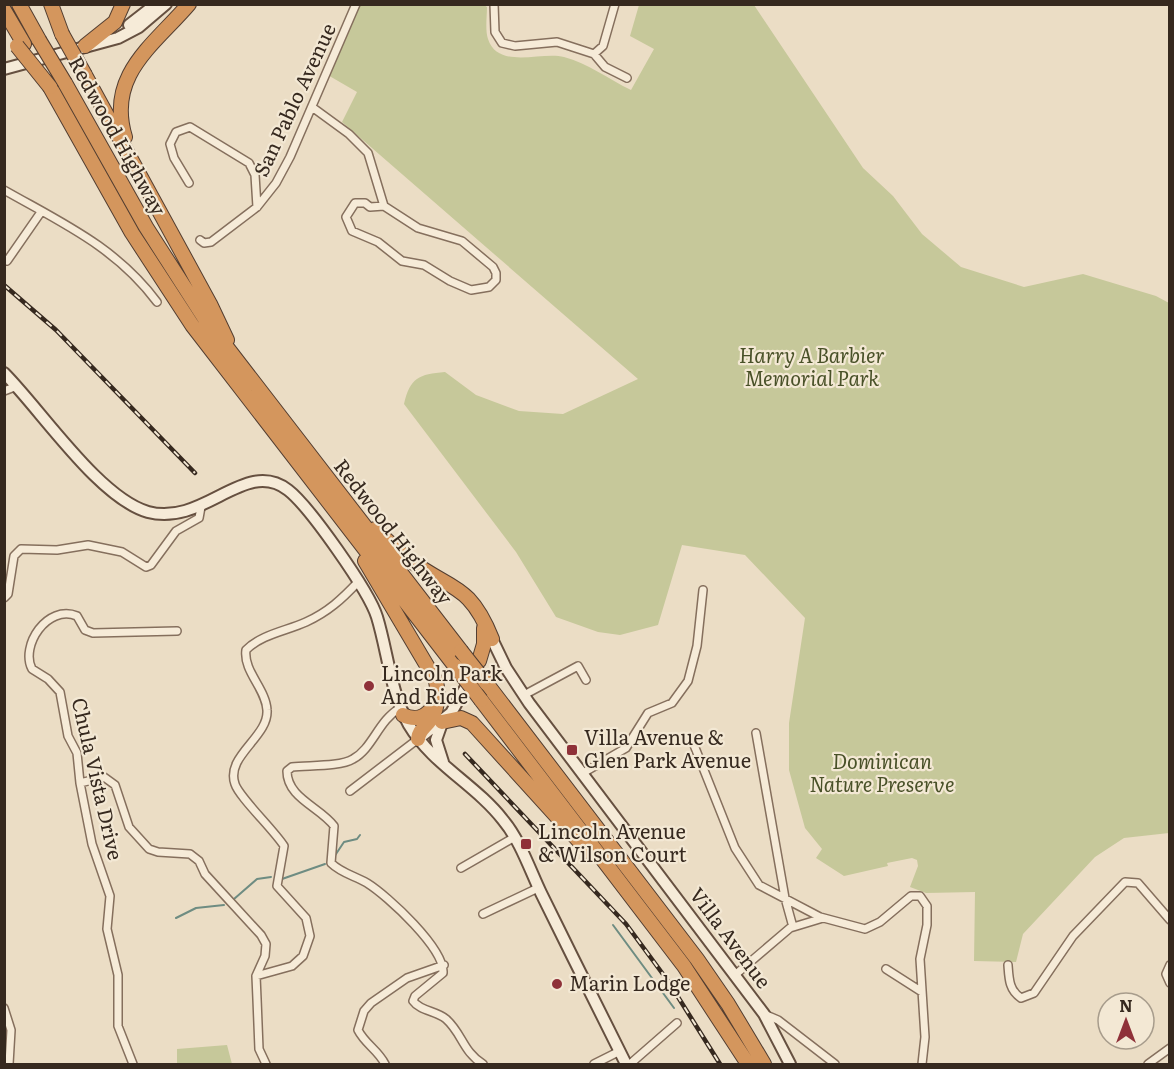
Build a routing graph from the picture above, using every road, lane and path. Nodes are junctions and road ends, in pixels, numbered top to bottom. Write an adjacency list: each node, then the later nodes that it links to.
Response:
1 (19, 4): 27 (highway, Redwood Highway, bridge)
2 (51, 4): 20 (highway, bridge)
3 (123, 4): 13 (highway)
4 (156, 4): 13 (main road)
5 (166, 4): 13 (main road)
6 (189, 4): 20 (highway)
7 (356, 4): 17 (street, San Pablo Avenue)
8 (494, 4): 14 (street)
9 (615, 4): 14 (street)
10 (4, 10): 12 (highway)
11 (4, 29): 12 (highway)
12 (21, 45): 33 (highway, Redwood Highway, bridge)
13 (85, 46): 15 (main road)
14 (594, 54): 16 (street)
15 (4, 69)
16 (627, 78)
17 (312, 107): 21 (street); 22 (street, San Pablo Avenue)
18 (189, 183): 22 (street)
19 (4, 190): 23 (street)
20 (153, 199): 27 (highway)
21 (384, 206): 21 (street)
22 (257, 207): 24 (street, San Pablo Avenue)
23 (41, 212): 25 (street); 26 (street)
24 (200, 240)
25 (4, 259)
26 (157, 302)
27 (237, 363): 31 (highway, Redwood Highway)
28 (4, 373): 29 (main road)
29 (17, 386): 30 (street); 32 (main road)
30 (4, 391)
31 (346, 503): 37 (highway); 84 (highway, Redwood Highway, bridge)
32 (201, 507): 34 (main road); 36 (street)
33 (342, 520): 44 (highway); 57 (highway, Redwood Highway, bridge)
34 (358, 582): 45 (main road); 68 (street)
35 (703, 591): 51 (street)
36 (4, 598)
37 (483, 618): 39 (highway); 40 (highway)
38 (177, 631): 52 (street, Chula Vista Drive)
39 (492, 639): 41 (main road, Villa Avenue)
40 (479, 661): 41 (main road, Villa Avenue); 46 (main road)
41 (506, 669): 43 (main road, Villa Avenue)
42 (586, 680): 43 (street)
43 (524, 695): 51 (main road, Villa Avenue)
44 (437, 700): 45 (highway); 48 (highway)
45 (402, 711): 48 (main road); 64 (street)
46 (442, 722): 48 (main road); 50 (main road); 57 (highway)
47 (756, 733): 58 (street)
48 (418, 739): 50 (main road); 53 (street)
49 (692, 740): 58 (street)
50 (444, 765): 54 (main road)
51 (583, 773): 67 (main road, Villa Avenue)
52 (80, 783): 68 (street); 77 (street, Chula Vista Drive)
53 (350, 791)
54 (513, 838): 55 (street); 56 (main road)
55 (461, 868)
56 (538, 888): 59 (street); 75 (main road)
57 (627, 889): 83 (highway, Redwood Highway)
58 (785, 898): 60 (street); 62 (street)
59 (483, 914)
60 (823, 918): 62 (street); 70 (street)
61 (1170, 920): 65 (street)
62 (793, 927): 67 (street)
63 (1170, 964): 69 (street)
64 (444, 965): 79 (street); 80 (street)
65 (1008, 965)
66 (886, 969): 70 (street)
67 (735, 975): 72 (main road, Villa Avenue)
68 (256, 976): 78 (street)
69 (1170, 983)
70 (922, 993): 87 (street)
71 (4, 1008): 76 (street)
72 (764, 1014): 85 (main road); 86 (street, Villa Avenue)
73 (677, 1023): 82 (street)
74 (1170, 1048): 88 (street)
75 (620, 1051): 81 (street); 82 (main road)
76 (9, 1065)
77 (133, 1065)
78 (266, 1065)
79 (385, 1065)
80 (483, 1065)
81 (594, 1065)
82 (628, 1065)
83 (748, 1065)
84 (764, 1065)
85 (790, 1065)
86 (835, 1065)
87 (922, 1065)
88 (1148, 1065)

